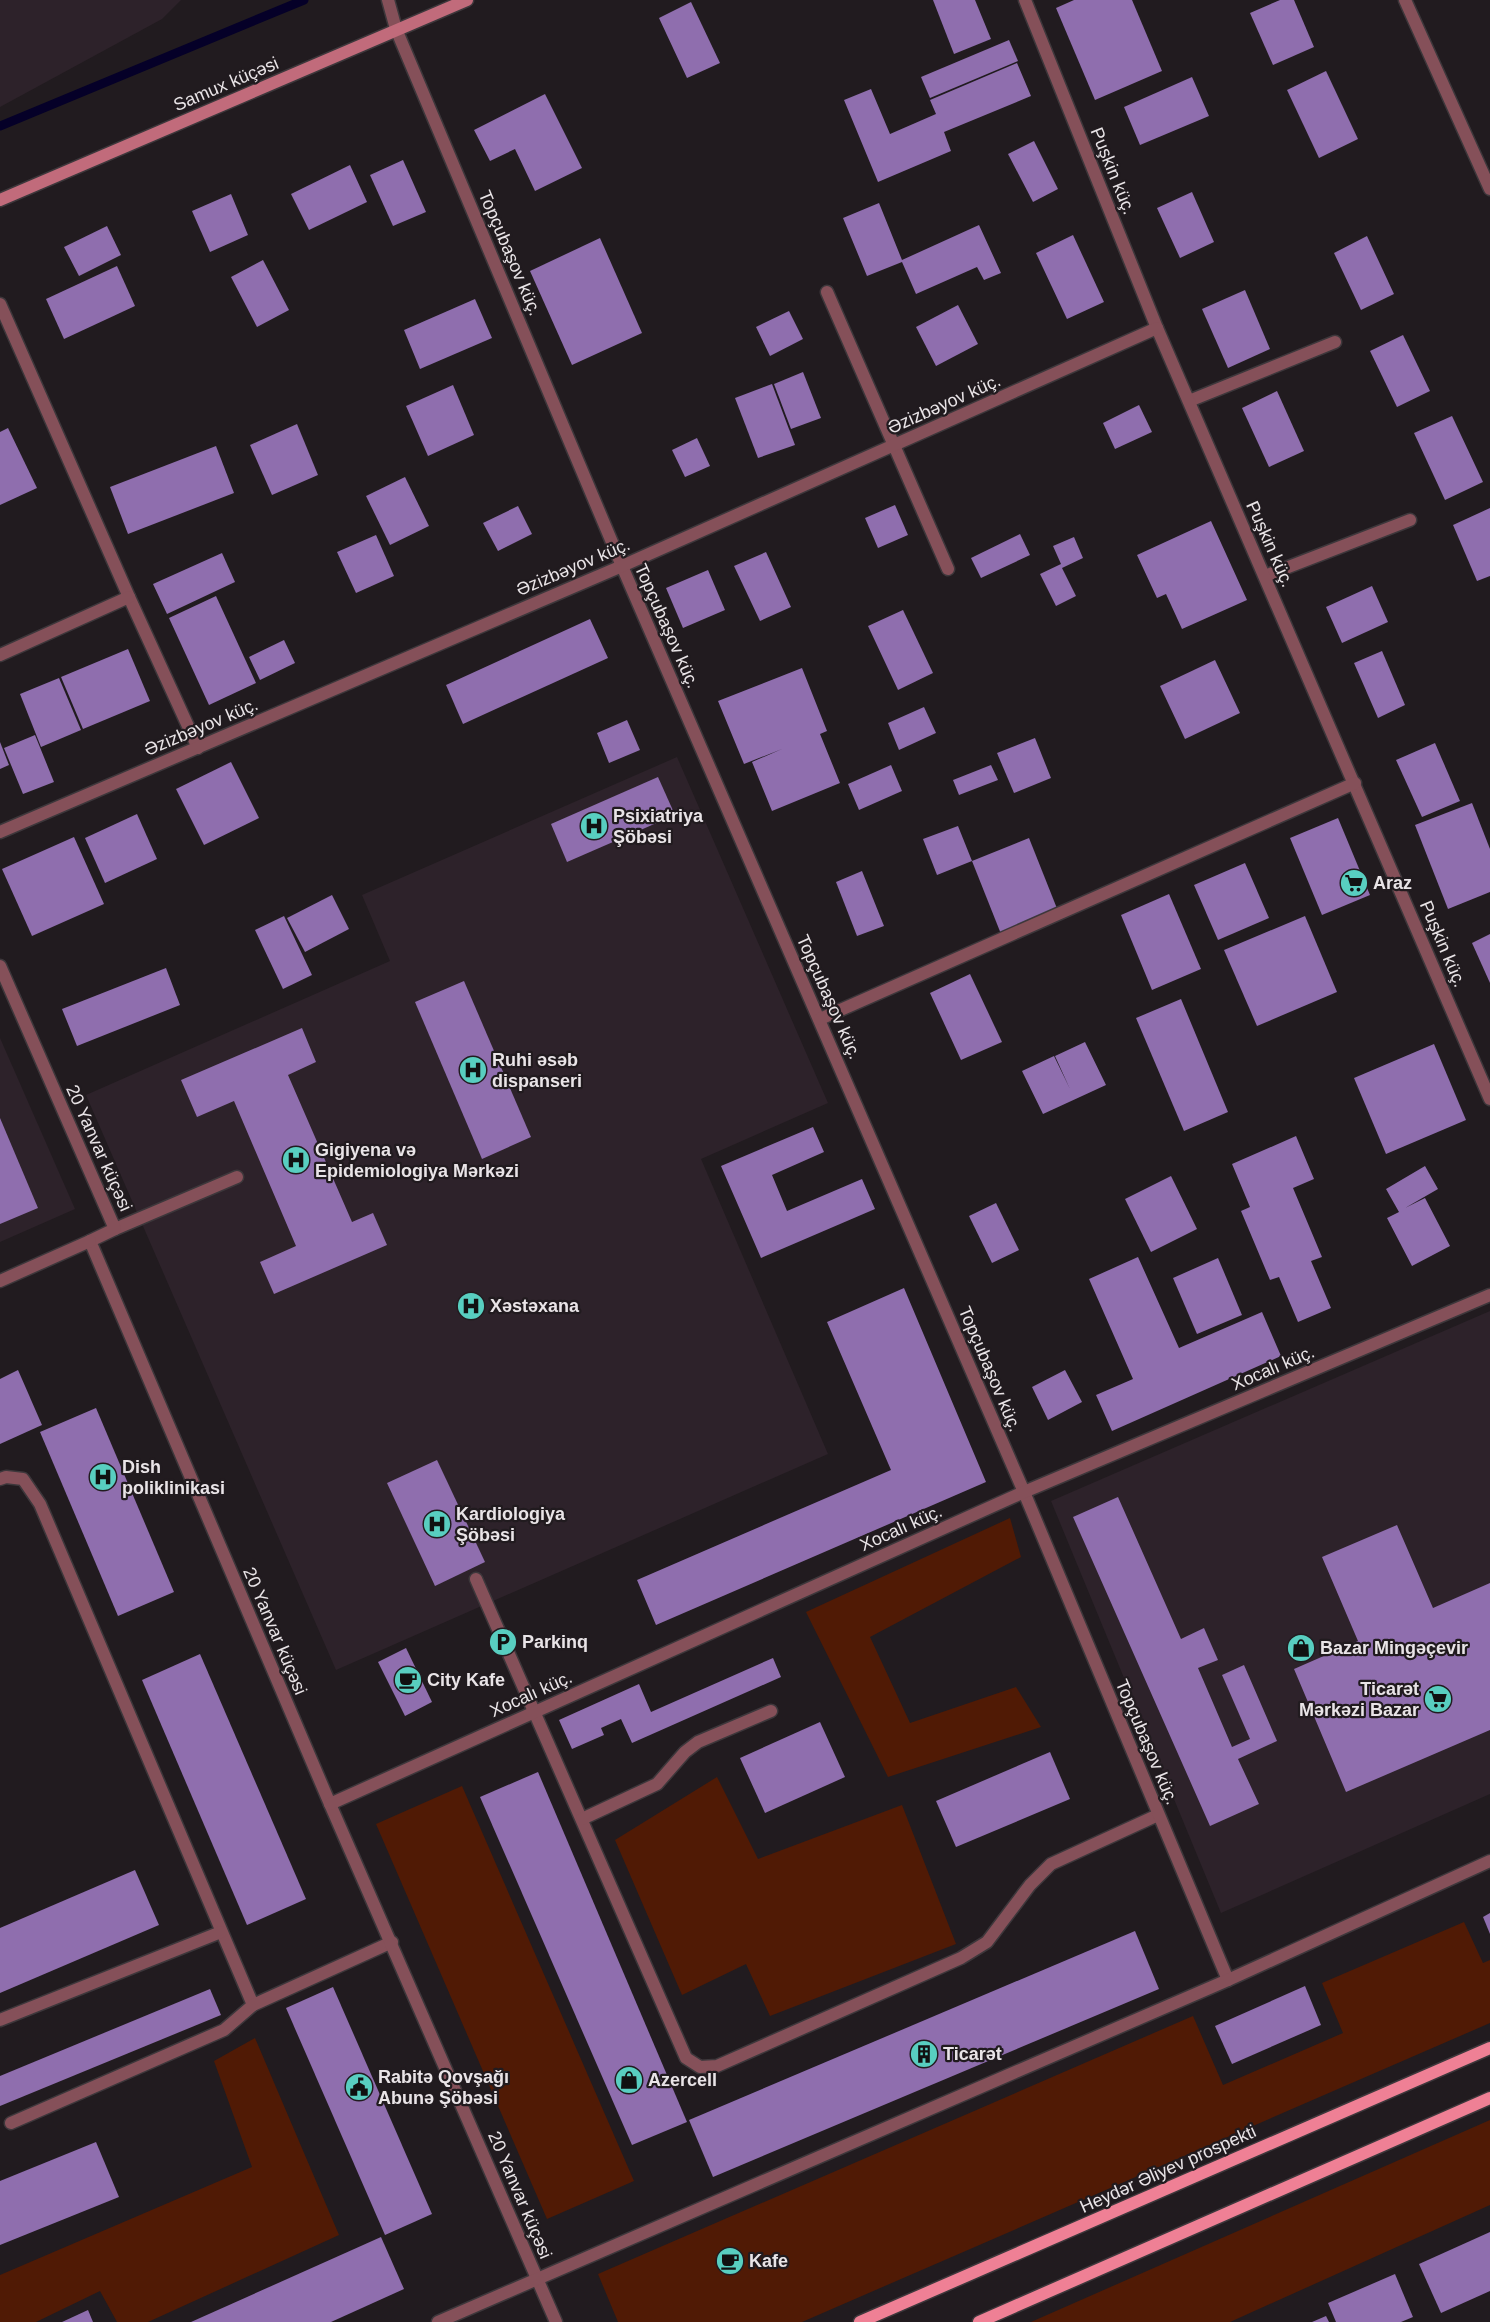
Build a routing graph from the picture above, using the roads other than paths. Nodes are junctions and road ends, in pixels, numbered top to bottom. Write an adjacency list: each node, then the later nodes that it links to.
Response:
1 (388, 0): 5 (street, Topçubaşov küç.)
2 (467, 0): 5 (main road, Samux küçəsi)
3 (1025, 0): 10 (street, Puşkin küç.)
4 (1409, 1): 6 (street)
5 (396, 29): 7 (main road, Samux küçəsi); 15 (street, Topçubaşov küç.)
6 (1490, 190)
7 (0, 200)
8 (827, 292): 13 (street)
9 (0, 304): 18 (street)
10 (1157, 328): 12 (street, Puşkin küç.); 13 (street, Əzizbəyov küç.)
11 (1335, 342): 12 (street)
12 (1189, 401): 17 (street, Puşkin küç.)
13 (893, 446): 15 (street, Əzizbəyov küç.); 16 (street)
14 (1410, 520): 17 (street)
15 (622, 566): 20 (street, Əzizbəyov küç.); 24 (street, Topçubaşov küç.)
16 (948, 569)
17 (1265, 576): 21 (street, Puşkin küç.)
18 (129, 597): 19 (street); 20 (street)
19 (0, 655)
20 (198, 748): 22 (street, Əzizbəyov küç.)
21 (1356, 783): 24 (street); 25 (street, Puşkin küç.)
22 (0, 832)
23 (0, 966): 27 (street, 20 Yanvar küçəsi)
24 (820, 1019): 32 (street, Topçubaşov küç.)
25 (1490, 1099)
26 (237, 1177): 27 (street)
27 (115, 1229): 28 (street, 20 Yanvar küçəsi)
28 (90, 1241): 29 (street); 36 (street, 20 Yanvar küçəsi)
29 (0, 1281)
30 (1490, 1295): 32 (street, Xocalı küç.)
31 (0, 1479): 40 (street)
32 (1024, 1492): 34 (street, Xocalı küç.); 37 (street, Topçubaşov küç.)
33 (476, 1579): 34 (street)
34 (536, 1711): 36 (street, Xocalı küç.); 38 (street)
35 (771, 1711): 38 (street)
36 (330, 1804): 41 (street, 20 Yanvar küçəsi)
37 (1158, 1815): 38 (street); 42 (street, Topçubaşov küç.)
38 (582, 1819)
39 (1490, 1861): 42 (street)
40 (220, 1932): 43 (street); 44 (street)
41 (392, 1942): 43 (street); 48 (street, 20 Yanvar küçəsi)
42 (1228, 1980): 48 (street)
43 (253, 2005): 47 (street)
44 (0, 2020)
45 (1490, 2048): 51 (main road, Heydər Əliyev prospekti)
46 (1490, 2098): 52 (main road)
47 (11, 2123)
48 (537, 2278): 49 (street); 50 (street, 20 Yanvar küçəsi)
49 (438, 2322)
50 (556, 2322)
51 (860, 2322)
52 (979, 2322)

